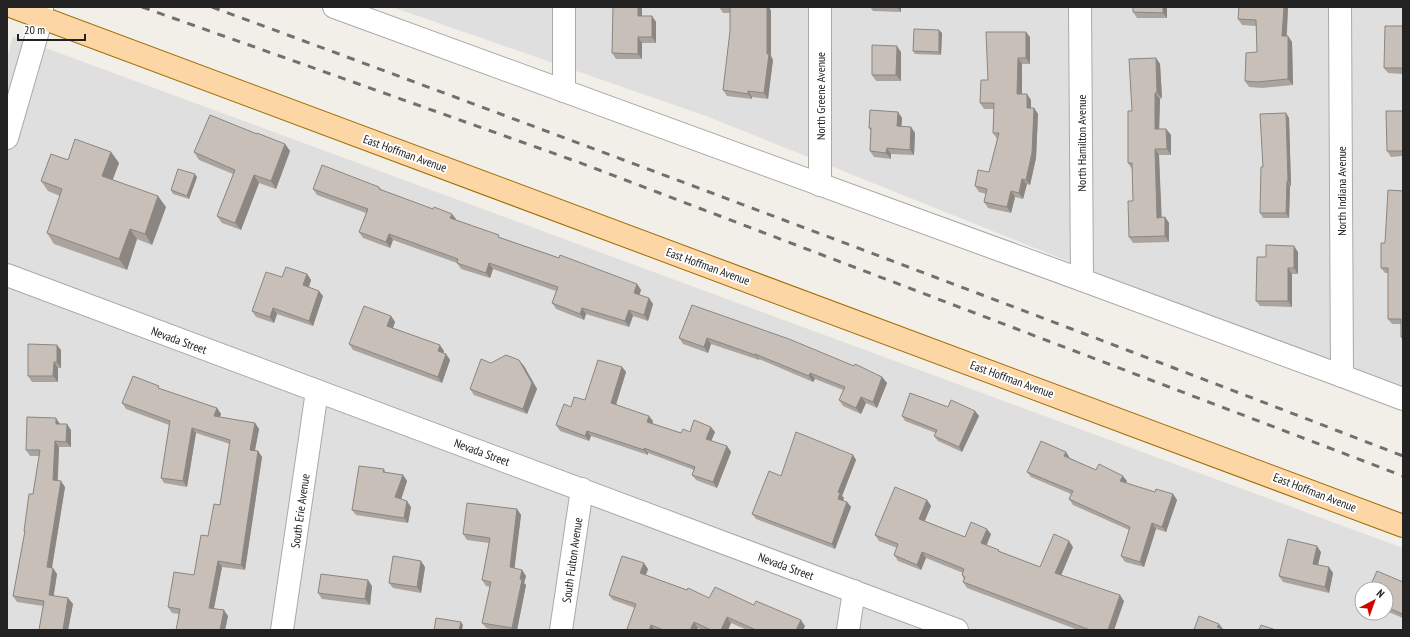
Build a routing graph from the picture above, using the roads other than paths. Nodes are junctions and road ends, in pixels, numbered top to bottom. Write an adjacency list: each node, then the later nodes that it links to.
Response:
1 (13, 7): 7 (main road, East Hoffman Avenue)
2 (334, 7): 8 (street)
3 (564, 7): 8 (street)
4 (820, 7): 10 (street, North Greene Avenue)
5 (1080, 7): 12 (street, North Hamilton Avenue)
6 (1340, 7): 13 (street, North Indiana Avenue)
7 (42, 12): 9 (street); 17 (main road, East Hoffman Avenue)
8 (564, 91): 10 (street)
9 (7, 138)
10 (820, 185): 12 (street)
11 (7, 275): 14 (street, Nevada Street)
12 (1082, 280): 13 (street)
13 (1342, 376): 15 (street)
14 (317, 391): 16 (street, Nevada Street); 19 (street, South Erie Avenue)
15 (1403, 399)
16 (582, 489): 18 (street, Nevada Street); 20 (street, South Fulton Avenue)
17 (1403, 526)
18 (854, 591): 21 (street); 22 (street, Nevada Street)
19 (282, 630)
20 (561, 630)
21 (848, 630)
22 (957, 630)

